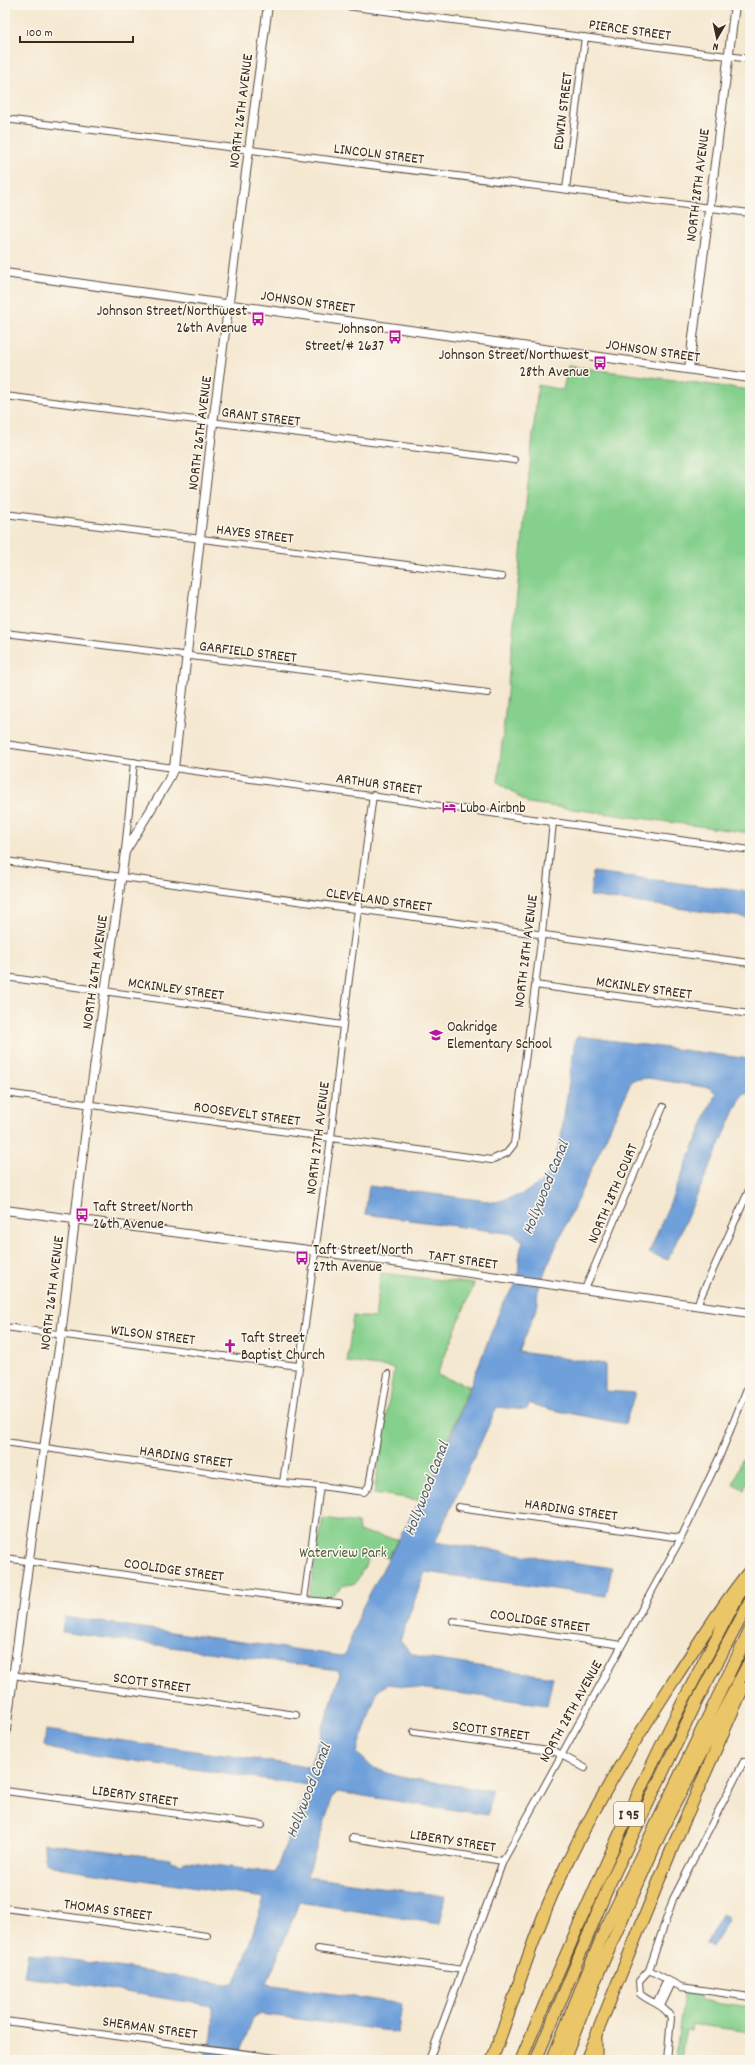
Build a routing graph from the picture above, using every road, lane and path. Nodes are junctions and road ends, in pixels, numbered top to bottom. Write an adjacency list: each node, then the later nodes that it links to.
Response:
1 (268, 5): 8 (street, NORTH 26TH AVENUE)
2 (339, 5): 4 (street, PIERCE STREET)
3 (735, 5): 5 (street, NORTH 28TH AVENUE)
4 (585, 36): 5 (street, PIERCE STREET); 9 (street, EDWIN STREET)
5 (728, 56): 6 (street, PIERCE STREET); 10 (street, NORTH 28TH AVENUE)
6 (750, 59)
7 (5, 119): 8 (street, LINCOLN STREET)
8 (249, 151): 9 (street, LINCOLN STREET); 13 (street, NORTH 26TH AVENUE)
9 (566, 189): 10 (street, LINCOLN STREET)
10 (708, 208): 11 (street, LINCOLN STREET); 14 (street, NORTH 28TH AVENUE)
11 (750, 213)
12 (5, 273): 13 (street, JOHNSON STREET)
13 (230, 304): 14 (street, JOHNSON STREET); 17 (street, NORTH 26TH AVENUE)
14 (689, 369): 15 (street, JOHNSON STREET)
15 (750, 378)
16 (5, 396): 17 (street, GRANT STREET)
17 (213, 423): 18 (street, GRANT STREET); 20 (street, NORTH 26TH AVENUE)
18 (514, 460)
19 (5, 514): 20 (street, HAYES STREET)
20 (200, 539): 21 (street, HAYES STREET); 23 (street, NORTH 26TH AVENUE)
21 (502, 577)
22 (5, 633): 23 (street, GARFIELD STREET)
23 (187, 657): 24 (street, GARFIELD STREET); 27 (street, NORTH 26TH AVENUE)
24 (488, 693)
25 (5, 744): 26 (street, ARTHUR STREET)
26 (134, 762): 27 (street, ARTHUR STREET); 31 (street, NORTH 26TH AVENUE)
27 (174, 768): 28 (street, ARTHUR STREET); 31 (street, NORTH 26TH AVENUE)
28 (372, 795): 29 (street, ARTHUR STREET); 34 (street, NORTH 27TH AVENUE)
29 (553, 822): 30 (street, ARTHUR STREET); 35 (street, NORTH 28TH AVENUE)
30 (750, 850)
31 (125, 852): 33 (street, NORTH 26TH AVENUE)
32 (5, 861): 33 (street, CLEVELAND STREET)
33 (122, 877): 34 (street, CLEVELAND STREET); 39 (street, NORTH 26TH AVENUE)
34 (358, 909): 35 (street, CLEVELAND STREET); 41 (street, NORTH 27TH AVENUE)
35 (542, 934): 36 (street, CLEVELAND STREET); 38 (street, NORTH 28TH AVENUE)
36 (750, 963)
37 (5, 977): 39 (street, MCKINLEY STREET)
38 (535, 985): 40 (street, MCKINLEY STREET); 46 (street, NORTH 28TH AVENUE)
39 (105, 991): 41 (street, MCKINLEY STREET); 43 (street, NORTH 26TH AVENUE)
40 (750, 1014)
41 (343, 1025): 45 (street, NORTH 27TH AVENUE)
42 (5, 1093): 43 (street, ROOSEVELT STREET)
43 (89, 1104): 45 (street, ROOSEVELT STREET); 49 (street, NORTH 26TH AVENUE)
44 (663, 1107): 51 (street, NORTH 28TH COURT)
45 (331, 1138): 46 (street, ROOSEVELT STREET); 50 (street, NORTH 27TH AVENUE)
46 (508, 1153)
47 (750, 1188): 52 (street)
48 (5, 1210): 49 (street, TAFT STREET)
49 (74, 1220): 50 (street, TAFT STREET); 55 (street, NORTH 26TH AVENUE)
50 (316, 1251): 51 (street, TAFT STREET); 56 (street, NORTH 27TH AVENUE)
51 (585, 1289): 52 (street, TAFT STREET)
52 (697, 1305): 53 (street, TAFT STREET)
53 (750, 1314)
54 (5, 1327): 55 (street, WILSON STREET)
55 (61, 1335): 56 (street, WILSON STREET); 60 (street, NORTH 26TH AVENUE)
56 (298, 1366): 61 (street, NORTH 27TH AVENUE)
57 (388, 1374): 62 (street, HARDING STREET)
58 (750, 1381): 64 (street, NORTH 28TH AVENUE)
59 (5, 1442): 60 (street, HARDING STREET)
60 (44, 1448): 61 (street, HARDING STREET); 66 (street, NORTH 26TH AVENUE)
61 (283, 1483): 62 (street, HARDING STREET)
62 (320, 1486): 69 (street)
63 (458, 1507): 64 (street, HARDING STREET)
64 (681, 1538): 74 (street, NORTH 28TH AVENUE)
65 (5, 1558): 66 (street, COOLIDGE STREET)
66 (29, 1562): 69 (street, COOLIDGE STREET); 77 (street, NORTH 26TH AVENUE)
67 (750, 1570): 100 (highway)
68 (750, 1574): 101 (highway, I 95)
69 (304, 1600): 71 (street, COOLIDGE STREET)
70 (750, 1601): 102 (highway)
71 (339, 1603)
72 (454, 1621): 74 (street, COOLIDGE STREET)
73 (750, 1630): 103 (highway)
74 (622, 1645): 81 (street, NORTH 28TH AVENUE)
75 (750, 1660): 104 (highway, I 95)
76 (750, 1672): 97 (highway)
77 (9, 1675): 78 (street, SCOTT STREET); 80 (street, NORTH 26TH AVENUE)
78 (296, 1715)
79 (414, 1732): 81 (street, SCOTT STREET)
80 (5, 1737)
81 (562, 1755): 83 (street, SCOTT STREET); 87 (street, NORTH 28TH AVENUE)
82 (747, 1763): 92 (street)
83 (585, 1768)
84 (5, 1791): 85 (street, LIBERTY STREET)
85 (262, 1825)
86 (352, 1838): 87 (street, LIBERTY STREET)
87 (503, 1861): 91 (street, NORTH 28TH AVENUE)
88 (5, 1908): 89 (street, THOMAS STREET)
89 (207, 1936)
90 (318, 1949): 91 (street)
91 (463, 1970): 99 (street, NORTH 28TH AVENUE)
92 (648, 1970): 93 (street); 95 (street)
93 (670, 1982): 94 (street); 95 (street)
94 (750, 1997)
95 (659, 2005): 107 (street)
96 (5, 2021): 98 (street, SHERMAN STREET)
97 (596, 2037): 105 (highway); 106 (highway)
98 (291, 2060)
99 (429, 2060)
100 (492, 2060)
101 (521, 2060)
102 (536, 2060)
103 (552, 2060)
104 (564, 2060)
105 (586, 2060)
106 (596, 2060)
107 (667, 2060)

